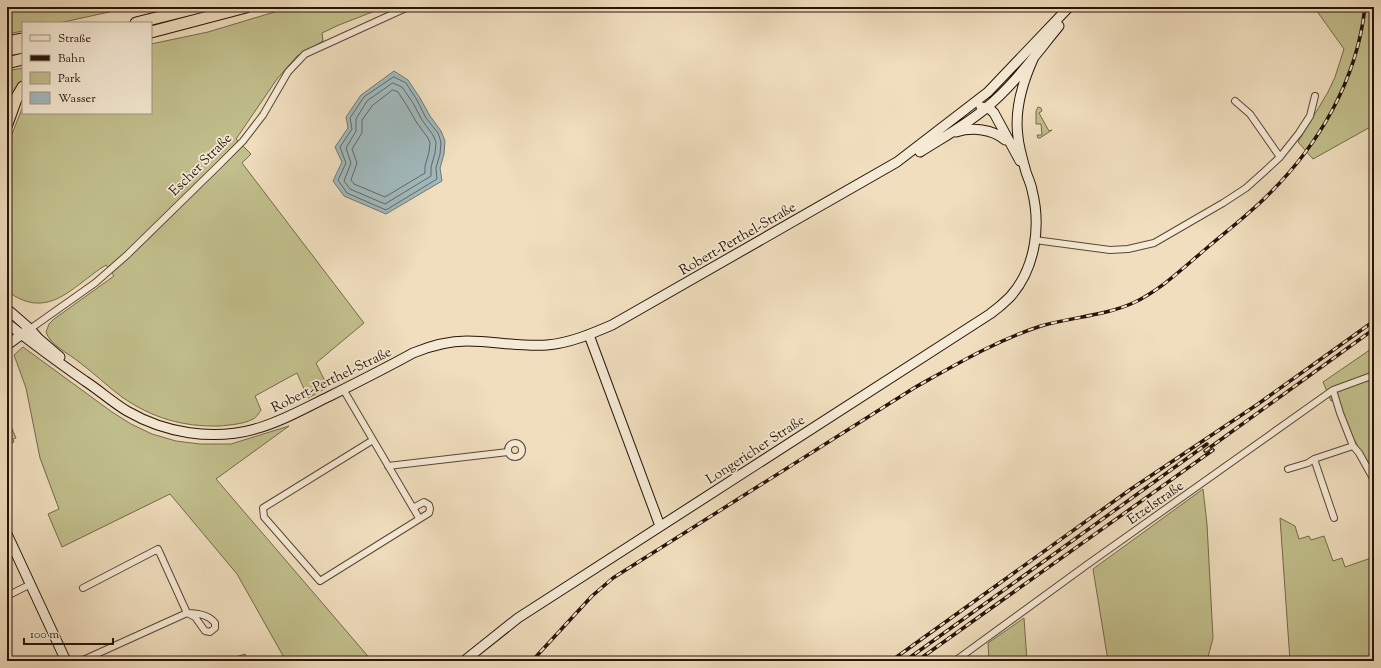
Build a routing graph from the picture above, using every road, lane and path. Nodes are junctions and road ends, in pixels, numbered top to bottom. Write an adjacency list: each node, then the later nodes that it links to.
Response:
1 (200, 7): 6 (highway)
2 (246, 7): 7 (highway)
3 (408, 7): 30 (street, Escher Straße)
4 (1069, 7): 16 (street, Robert-Perthel-Straße)
5 (1074, 7): 12 (street, Robert-Perthel-Straße)
6 (140, 22)
7 (152, 32)
8 (22, 39): 9 (highway)
9 (7, 42)
10 (22, 47): 11 (highway)
11 (7, 50)
12 (1034, 57): 19 (street, Robert-Perthel-Straße); 26 (street, Longericher Straße)
13 (22, 60): 14 (highway)
14 (7, 62)
15 (22, 89): 21 (highway)
16 (988, 92): 19 (street); 20 (street, Robert-Perthel-Straße)
17 (1315, 96): 24 (street)
18 (1235, 101): 24 (street)
19 (986, 108): 20 (street); 22 (street, Robert-Perthel-Straße); 23 (street, Longericher Straße)
20 (966, 109): 25 (street, Robert-Perthel-Straße)
21 (7, 124)
22 (951, 133): 23 (street); 25 (street, Robert-Perthel-Straße)
23 (1009, 143): 26 (street, Longericher Straße)
24 (1280, 157): 27 (street)
25 (897, 162): 32 (street, Robert-Perthel-Straße)
26 (1026, 173): 27 (street, Longericher Straße)
27 (1035, 240): 48 (street, Longericher Straße)
28 (7, 309): 30 (street, Robert-Perthel-Straße)
29 (7, 323): 31 (street, Robert-Perthel-Straße)
30 (30, 329): 31 (street, Escher Straße); 35 (street, Robert-Perthel-Straße)
31 (22, 335): 33 (street, Escher Straße); 35 (street, Robert-Perthel-Straße)
32 (589, 335): 36 (street, Robert-Perthel-Straße); 48 (street)
33 (7, 345)
34 (1374, 375): 37 (street, Etzelstraße)
35 (94, 387): 36 (street, Robert-Perthel-Straße)
36 (343, 389): 38 (street)
37 (1333, 390): 39 (street); 53 (street, Etzelstraße)
38 (373, 440): 42 (street); 46 (street)
39 (1353, 446): 41 (street); 44 (street)
40 (508, 452): 42 (street)
41 (1314, 459): 43 (street); 47 (street)
42 (388, 466): 45 (street)
43 (1288, 469)
44 (1374, 480)
45 (413, 508): 46 (street); 46 (street)
46 (419, 518)
47 (1334, 518)
48 (660, 526): 56 (street, Longericher Straße)
49 (7, 534): 50 (street)
50 (30, 584): 52 (street); 54 (street)
51 (82, 588): 55 (street)
52 (7, 596)
53 (965, 658): 57 (street, Etzelstraße)
54 (66, 661)
55 (81, 661)
56 (464, 661)
57 (955, 661)

